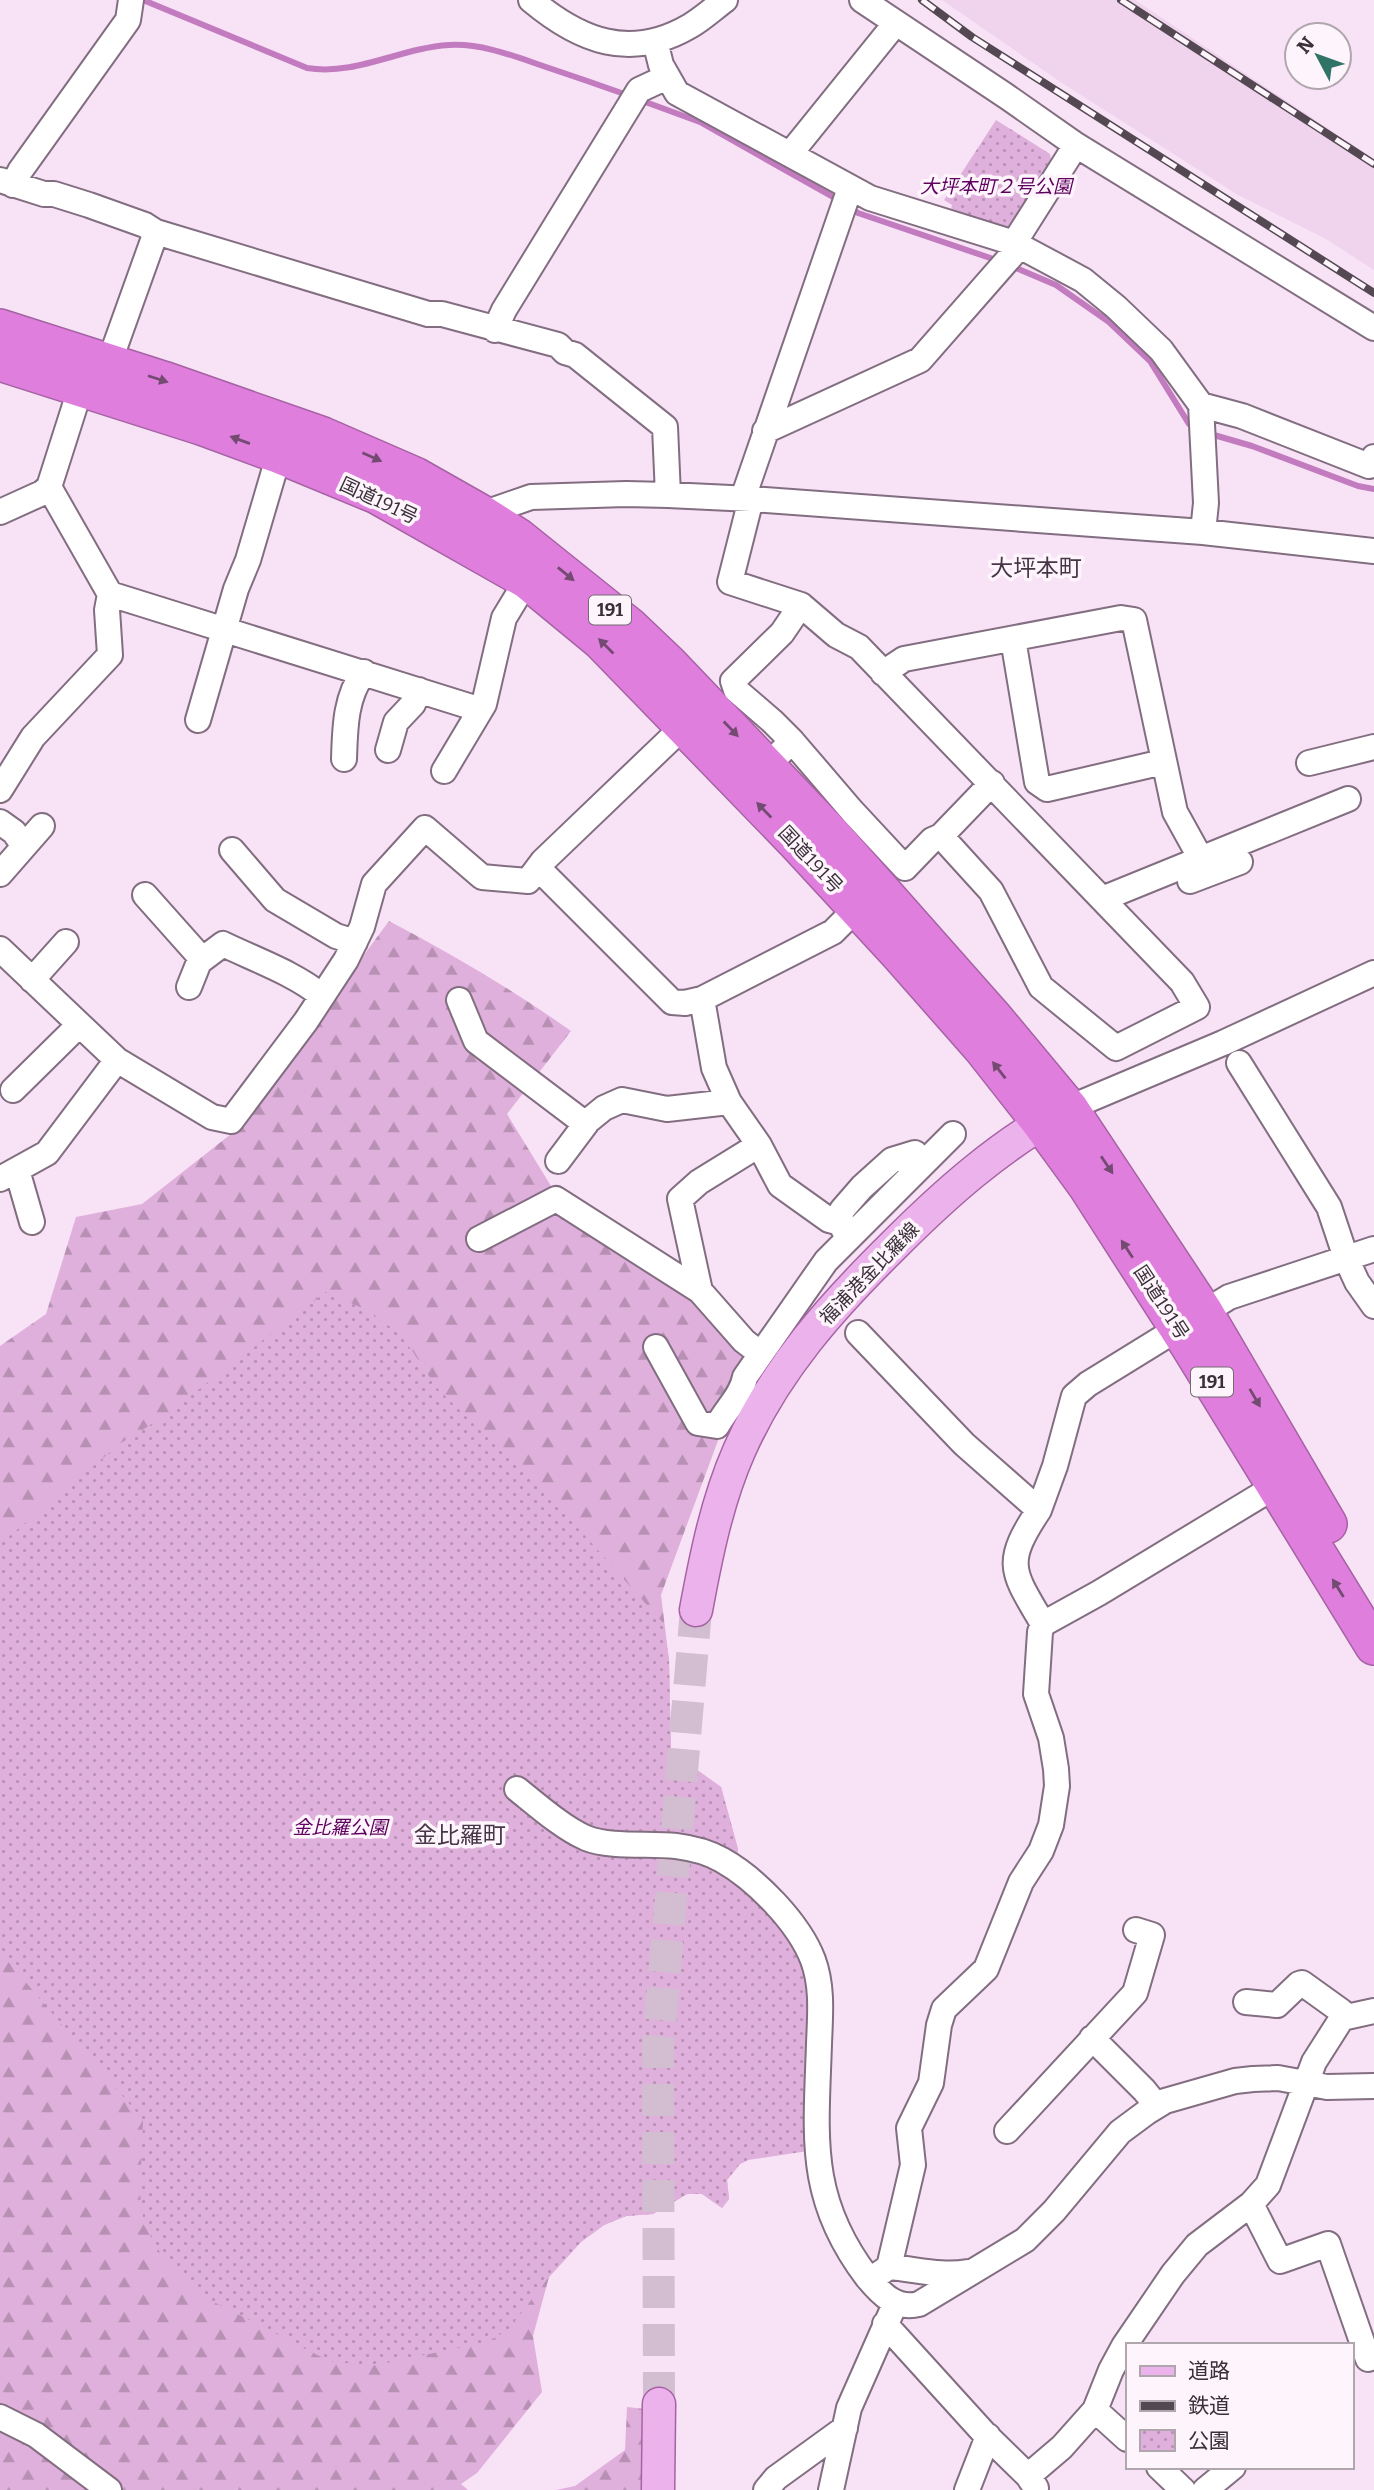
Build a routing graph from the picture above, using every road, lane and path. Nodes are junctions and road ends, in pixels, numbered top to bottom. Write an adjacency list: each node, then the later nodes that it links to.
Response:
1 (531, 0): 6 (street)
2 (725, 0): 6 (street)
3 (862, 0): 5 (street)
4 (126, 4): 10 (street)
5 (895, 24): 8 (street); 9 (street)
6 (655, 41): 7 (street)
7 (667, 77): 9 (street); 16 (street)
8 (1076, 145): 13 (street); 15 (street)
9 (790, 154): 11 (street)
10 (6, 182): 12 (street)
11 (847, 199): 13 (street); 20 (street)
12 (156, 232): 16 (street); 18 (street)
13 (1013, 249): 19 (street); 20 (street)
14 (0, 328): 18 (highway, 国道191号 / 191)
15 (1374, 328)
16 (495, 330): 24 (street)
17 (0, 362): 18 (highway, 国道191号 / 191)
18 (93, 369): 21 (highway, 国道191号 / 191); 23 (street)
19 (1202, 412): 22 (street); 28 (street)
20 (765, 431): 25 (street)
21 (284, 439): 27 (highway, 国道191号 / 191); 33 (street)
22 (1374, 457)
23 (49, 487): 26 (street); 31 (street)
24 (668, 495): 25 (street); 27 (street)
25 (747, 498): 28 (street); 32 (street)
26 (0, 512)
27 (473, 528): 30 (highway, 国道191号 / 191); 47 (highway, 国道191号 / 191, one-way to 47)
28 (1203, 532): 29 (street)
29 (1374, 551)
30 (527, 580): 38 (street); 40 (highway, 国道191号 / 191, one-way to 30)
31 (110, 594): 33 (street); 50 (street)
32 (801, 605): 36 (street); 41 (street)
33 (225, 631): 35 (street); 39 (street)
34 (1013, 639): 36 (street); 45 (street); 45 (street)
35 (364, 672): 37 (street); 44 (street)
36 (883, 673): 49 (street)
37 (419, 690): 38 (street); 43 (street)
38 (478, 709): 48 (street)
39 (198, 720)
40 (684, 726): 59 (street); 62 (highway, 国道191号 / 191, one-way to 40)
41 (792, 741): 47 (street); 54 (street)
42 (1374, 747): 46 (street)
43 (388, 750)
44 (345, 759)
45 (1163, 762): 57 (street)
46 (1308, 763)
47 (766, 766): 79 (highway, 国道191号 / 191)
48 (444, 771)
49 (992, 783): 54 (street); 63 (street)
50 (0, 790)
51 (1349, 799): 57 (street)
52 (0, 822): 55 (street)
53 (42, 826): 55 (street)
54 (941, 836): 63 (street)
55 (24, 846): 60 (street)
56 (232, 850): 65 (street)
57 (1201, 859): 63 (street)
58 (1240, 862): 63 (street)
59 (538, 869): 65 (street); 72 (street)
60 (0, 874)
61 (145, 895): 67 (street)
62 (857, 908): 72 (street); 79 (highway, 国道191号 / 191, one-way to 62)
63 (1110, 908)
64 (66, 942): 69 (street)
65 (355, 942): 71 (street)
66 (0, 949): 69 (street)
67 (202, 959): 70 (street); 71 (street)
68 (1374, 973): 79 (street)
69 (32, 981): 74 (street)
70 (189, 987)
71 (323, 996): 75 (street)
72 (702, 999): 78 (street)
73 (459, 1000): 81 (street)
74 (79, 1025): 75 (street); 77 (street)
75 (117, 1060): 85 (street)
76 (1239, 1063): 92 (street)
77 (13, 1090)
78 (729, 1102): 80 (street); 81 (street); 82 (street)
79 (1055, 1116): 89 (main road, 福浦港金比羅線); 95 (highway, 国道191号 / 191)
80 (669, 1120)
81 (588, 1121): 84 (street)
82 (759, 1145): 88 (street); 93 (street)
83 (915, 1153): 86 (street); 86 (street); 88 (street)
84 (558, 1161)
85 (8, 1174): 87 (street)
86 (883, 1204): 88 (street); 89 (street)
87 (32, 1222)
88 (845, 1231): 98 (street)
89 (905, 1234): 102 (main road, 福浦港金比羅線)
90 (479, 1239): 93 (street)
91 (1374, 1249): 92 (street)
92 (1346, 1258): 94 (street); 95 (street)
93 (700, 1291): 98 (street)
94 (1374, 1306)
95 (1191, 1320): 99 (highway, 国道191号 / 191); 100 (street)
96 (858, 1333): 100 (street)
97 (656, 1347): 98 (street)
98 (761, 1354)
99 (1287, 1479): 101 (highway, 国道191号 / 191); 103 (street); 104 (highway, 国道191号 / 191, one-way to 99)
100 (1039, 1510): 103 (street)
101 (1374, 1601)
102 (696, 1610)
103 (1043, 1624): 117 (street)
104 (1373, 1643)
105 (517, 1789): 117 (street)
106 (1136, 1930): 110 (street)
107 (1246, 2002): 109 (street)
108 (1374, 2011): 109 (street)
109 (1346, 2017): 111 (street)
110 (1092, 2038): 113 (street); 114 (street)
111 (1308, 2083): 112 (street); 113 (street); 115 (street)
112 (1374, 2086)
113 (1157, 2106): 116 (street)
114 (1007, 2131)
115 (1251, 2204): 119 (street); 121 (street)
116 (969, 2272): 117 (street); 118 (street)
117 (880, 2274): 118 (street)
118 (890, 2314): 125 (street); 126 (street)
119 (1129, 2343)
120 (1126, 2347): 123 (street)
121 (1368, 2359)
122 (659, 2404): 132 (main road)
123 (1095, 2410): 127 (street); 130 (street)
124 (0, 2417): 131 (street)
125 (845, 2428): 133 (street); 134 (street)
126 (988, 2435): 130 (street); 135 (street)
127 (1126, 2438)
128 (1161, 2469): 136 (street)
129 (1231, 2469): 137 (street)
130 (1032, 2483)
131 (109, 2490)
132 (658, 2490)
133 (766, 2490)
134 (831, 2490)
135 (967, 2490)
136 (1183, 2490)
137 (1205, 2490)

